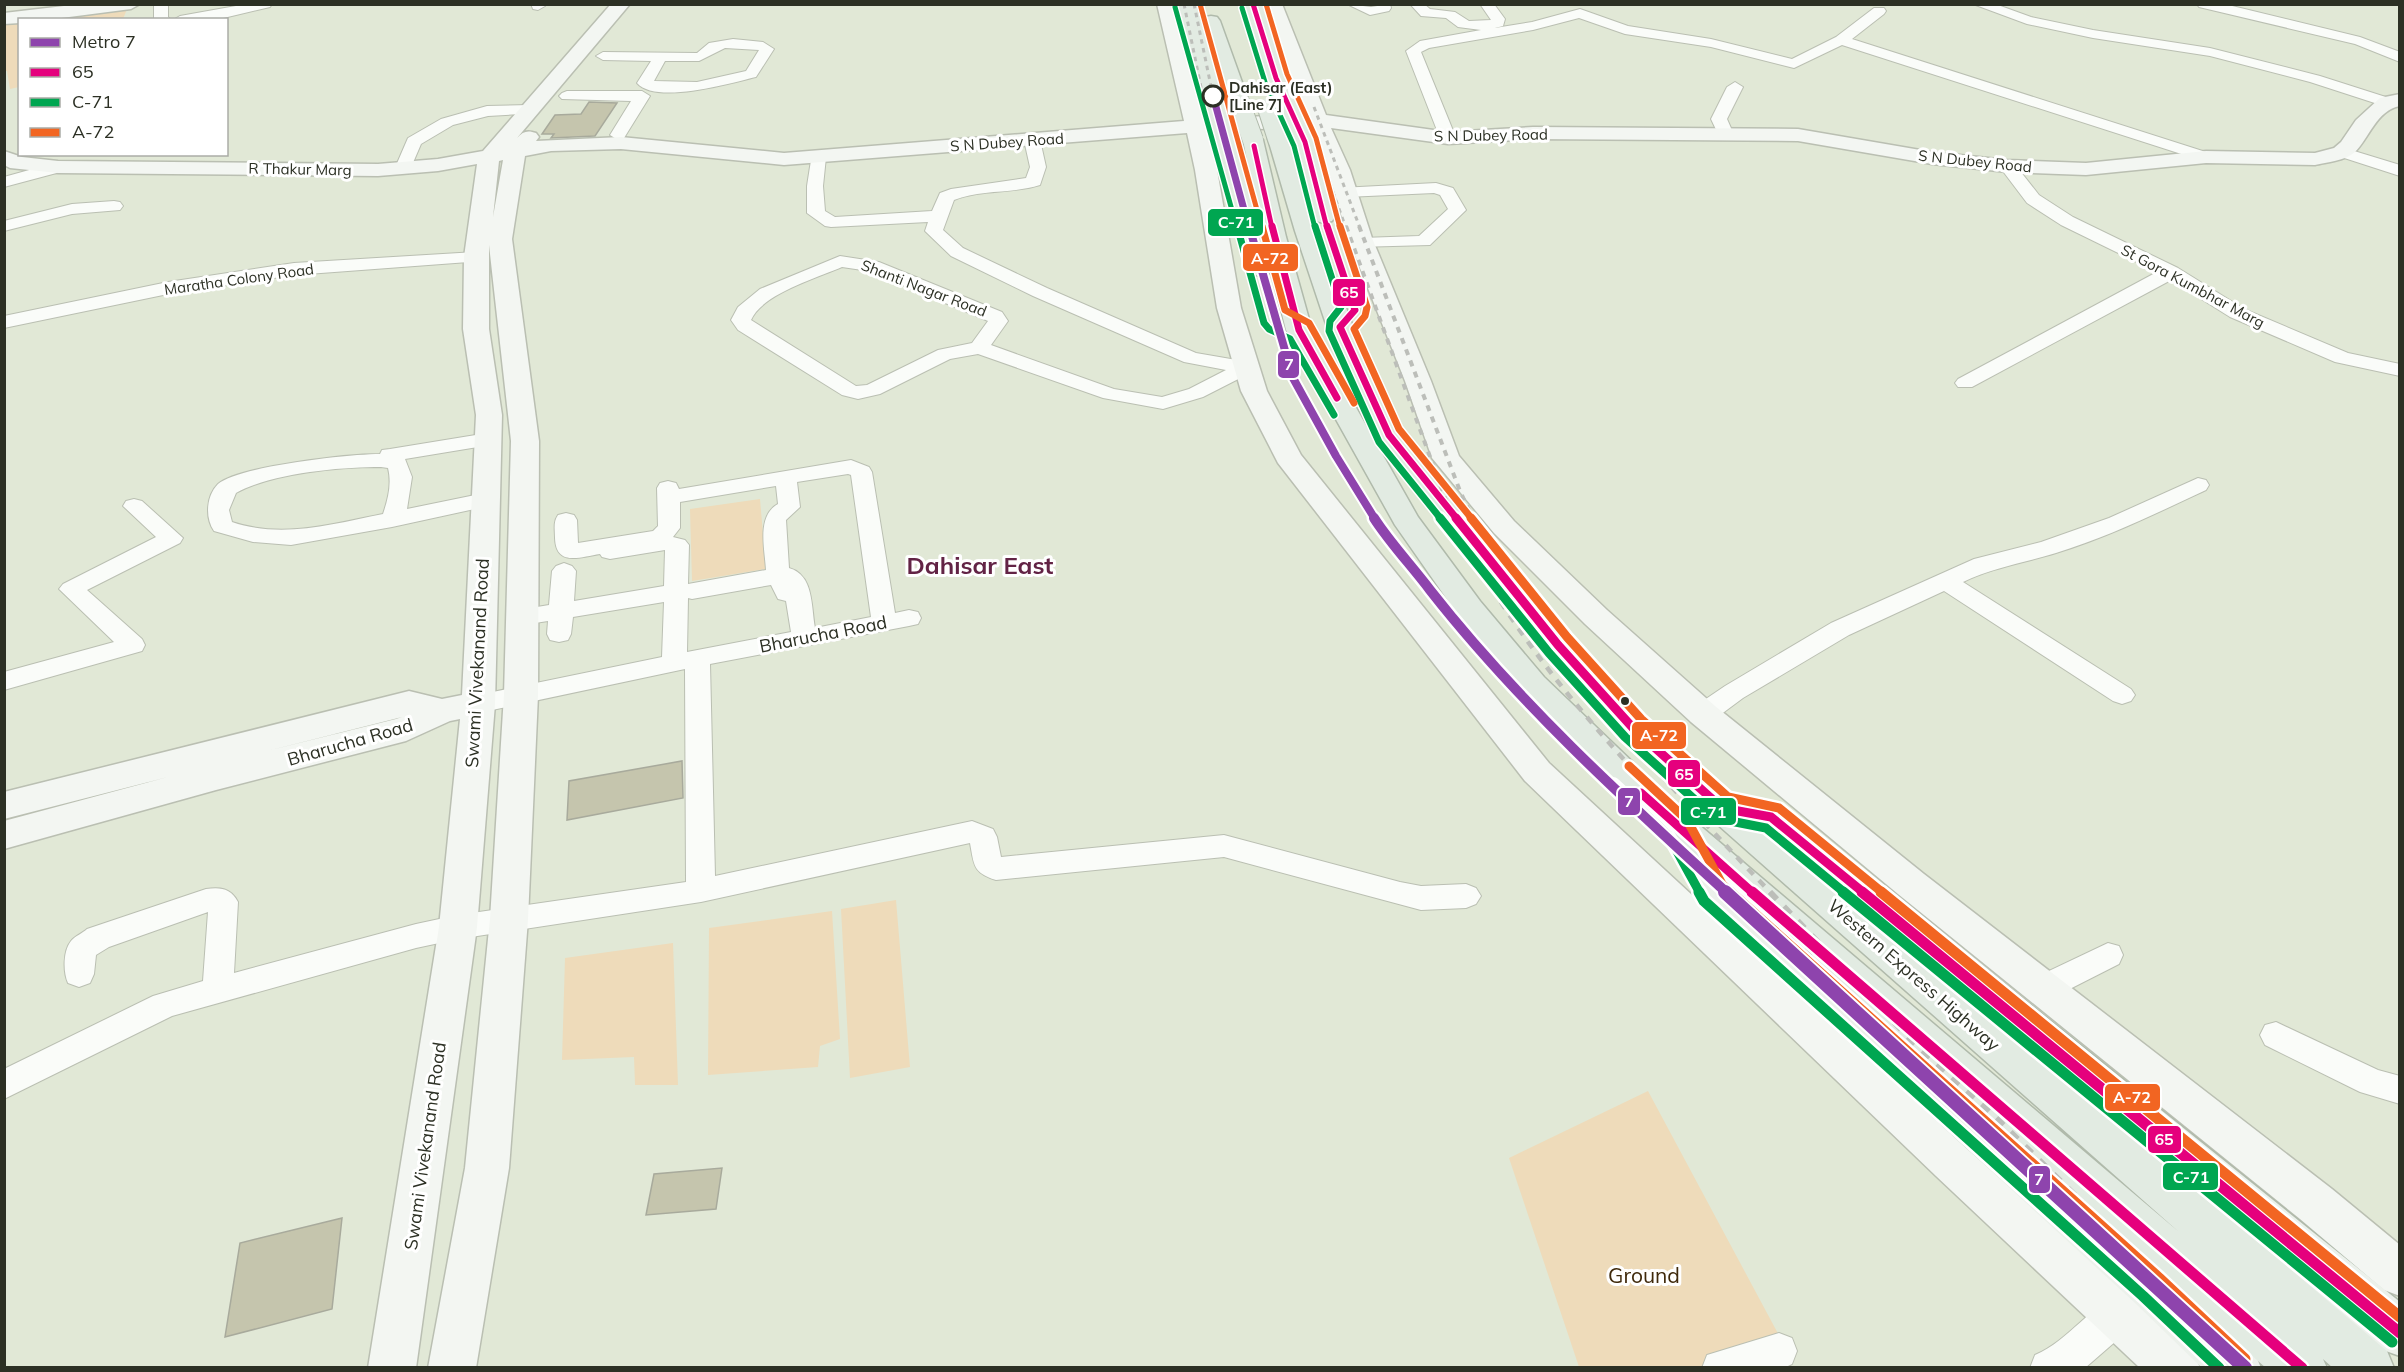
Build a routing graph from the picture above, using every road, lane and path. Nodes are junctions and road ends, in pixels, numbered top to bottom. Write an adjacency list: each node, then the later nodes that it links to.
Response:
1 (95, 4): 21 (street)
2 (131, 4): 21 (street)
3 (265, 4): 22 (street)
4 (621, 4): 24 (street)
5 (645, 4): 24 (street)
6 (1166, 4): 32 (street)
7 (1187, 4): 32 (highway)
8 (1206, 4): 56 (highway, bridge)
9 (1231, 4): 55 (highway, Western Express Highway, bridge)
10 (1252, 4): 31 (highway)
11 (1273, 4): 31 (street)
12 (1354, 4): 17 (street)
13 (1487, 4): 18 (street)
14 (1566, 4): 20 (street)
15 (1980, 4): 29 (street)
16 (2204, 4): 26 (street)
17 (1383, 5): 18 (street)
18 (1406, 5)
19 (1879, 11): 23 (street)
20 (1580, 13): 23 (street); 35 (street)
21 (4, 17)
22 (195, 18)
23 (1841, 40): 41 (street)
24 (600, 49): 25 (street); 28 (street); 30 (street)
25 (661, 56): 25 (street)
26 (2400, 58)
27 (1736, 87): 34 (street)
28 (567, 96): 33 (street); 38 (street)
29 (2394, 101): 37 (street)
30 (530, 110): 38 (street); 44 (street)
31 (1307, 121): 32 (street, S N Dubey Road); 35 (street, S N Dubey Road); 47 (street); 55 (highway)
32 (1207, 125): 36 (street, S N Dubey Road); 56 (highway); 58 (street)
33 (618, 135)
34 (1726, 135): 35 (street, S N Dubey Road); 42 (street, S N Dubey Road)
35 (1448, 138)
36 (1032, 140): 40 (street, S N Dubey Road); 49 (street)
37 (2341, 152): 41 (street, S N Dubey Road); 45 (street)
38 (502, 154): 40 (street, S N Dubey Road); 44 (street, R Thakur Marg); 52 (street, Swami Vivekanand Road); 74 (street)
39 (4, 157): 43 (street, R Thakur Marg)
40 (818, 157): 49 (street)
41 (2206, 157): 42 (street, S N Dubey Road)
42 (2007, 166): 53 (street, St Gora Kumbhar Marg)
43 (58, 167): 44 (street, R Thakur Marg); 46 (street)
44 (403, 168)
45 (2400, 171)
46 (4, 182)
47 (1346, 192): 51 (street); 51 (street)
48 (114, 206): 50 (street)
49 (939, 216): 58 (street)
50 (4, 226)
51 (1362, 243): 84 (street)
52 (476, 256): 54 (street, Maratha Colony Road); 61 (street, Swami Vivekanand Road)
53 (2171, 272): 59 (street, St Gora Kumbhar Marg); 60 (street)
54 (4, 322)
55 (1340, 327): 86 (highway, Western Express Highway)
56 (1299, 330): 87 (highway)
57 (979, 348): 57 (street, Shanti Nagar Road); 58 (street, Shanti Nagar Road)
58 (1247, 367): 102 (street)
59 (2400, 370)
60 (1965, 383)
61 (488, 439): 62 (street); 65 (street, Swami Vivekanand Road)
62 (390, 455)
63 (786, 478): 68 (street); 73 (street); 77 (street)
64 (2198, 485): 71 (street)
65 (485, 503): 67 (street); 83 (street, Swami Vivekanand Road)
66 (134, 506): 80 (street)
67 (392, 520): 67 (street)
68 (566, 520)
69 (610, 552): 72 (street)
70 (564, 571): 76 (street)
71 (1945, 581): 82 (street); 84 (street)
72 (684, 591): 73 (street); 76 (street); 79 (street)
73 (798, 597): 78 (street)
74 (522, 617): 76 (street); 81 (street)
75 (909, 618): 77 (street, Bharucha Road)
76 (560, 622)
77 (884, 622): 78 (street, Bharucha Road)
78 (804, 638): 79 (street, Bharucha Road)
79 (685, 660): 81 (street, Bharucha Road); 89 (street)
80 (4, 681)
81 (521, 695): 83 (street, Bharucha Road); 91 (street)
82 (2122, 695)
83 (460, 707): 85 (street); 88 (street, Bharucha Road); 92 (street, Swami Vivekanand Road)
84 (1703, 714): 95 (street)
85 (4, 806)
86 (1722, 808): 103 (main road); 112 (highway, Western Express Highway)
87 (1678, 828): 101 (main road); 111 (highway)
88 (4, 835)
89 (700, 891): 90 (street); 91 (street)
90 (1466, 896)
91 (509, 919): 92 (street); 106 (street)
92 (458, 927): 96 (street); 105 (street, Swami Vivekanand Road)
93 (2108, 955): 95 (street)
94 (79, 974): 96 (street)
95 (2043, 988): 100 (street)
96 (218, 990): 98 (street)
97 (2276, 1035): 99 (street)
98 (4, 1085)
99 (2400, 1090)
100 (2391, 1256)
101 (2151, 1287): 102 (street); 110 (main road)
102 (2117, 1315): 108 (street); 109 (street)
103 (2400, 1333)
104 (1779, 1351): 107 (street)
105 (392, 1368)
106 (452, 1368)
107 (1720, 1368)
108 (2048, 1368)
109 (2176, 1368)
110 (2236, 1368)
111 (2303, 1368)
112 (2370, 1368)

